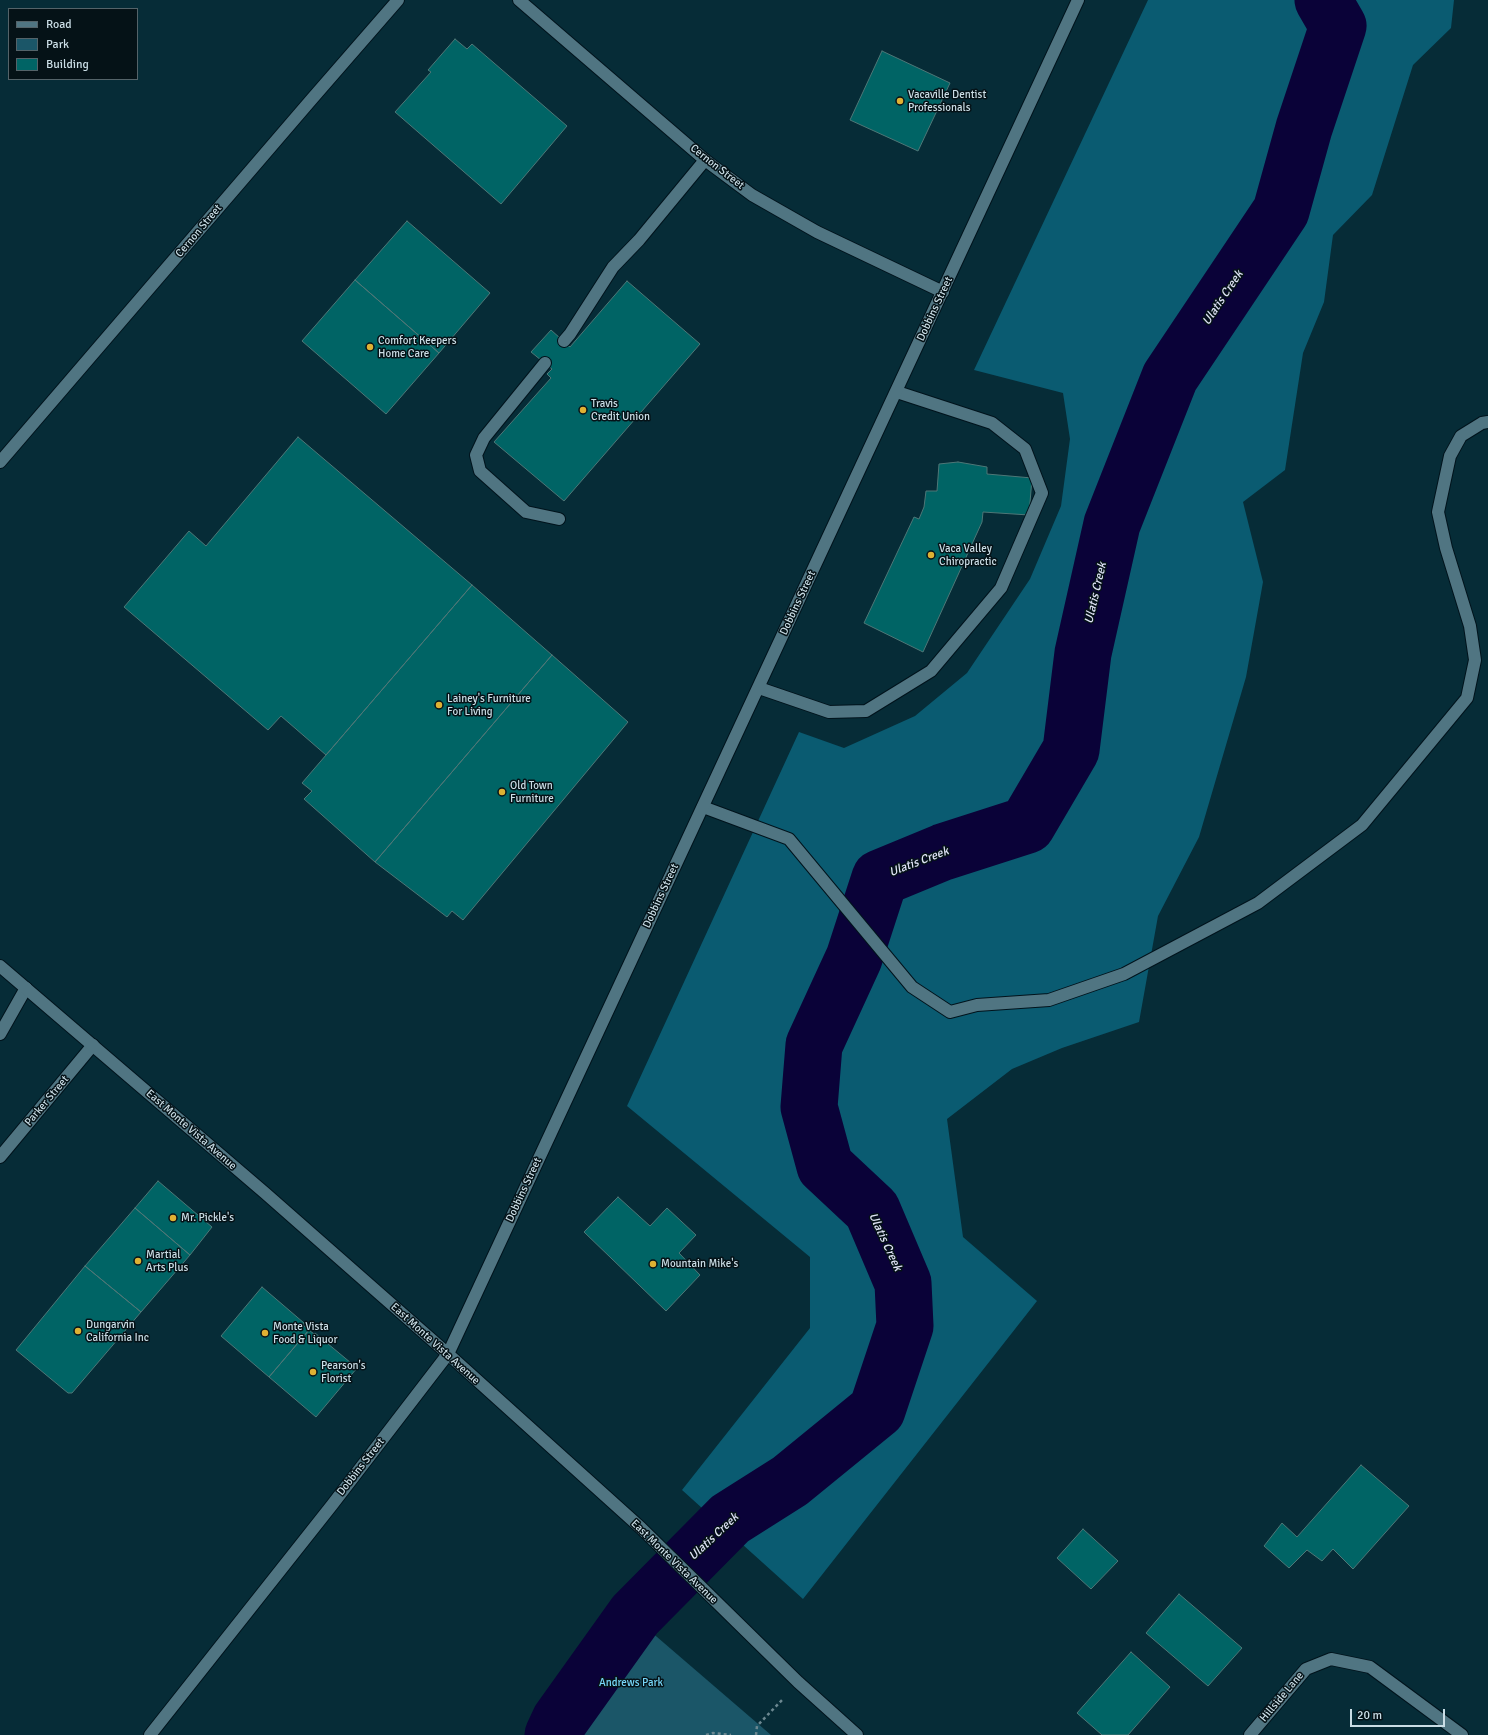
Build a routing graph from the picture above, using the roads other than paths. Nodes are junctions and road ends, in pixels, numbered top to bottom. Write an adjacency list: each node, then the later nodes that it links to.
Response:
1 (398, 0): 10 (street, Cernon Street)
2 (519, 0): 4 (street, Cernon Street)
3 (1078, 0): 5 (street, Dobbins Street)
4 (705, 160): 5 (street, Cernon Street); 6 (street)
5 (943, 292): 8 (street, Dobbins Street)
6 (564, 341)
7 (545, 363): 11 (street)
8 (897, 392): 12 (street, Dobbins Street); 12 (street)
9 (1488, 422): 13 (street)
10 (0, 462)
11 (559, 519)
12 (759, 688): 13 (street, Dobbins Street)
13 (703, 807): 19 (street, Dobbins Street)
14 (0, 966): 15 (street, East Monte Vista Avenue)
15 (26, 988): 16 (street); 17 (street, East Monte Vista Avenue)
16 (0, 1034)
17 (93, 1045): 18 (street, Parker Street); 19 (street, East Monte Vista Avenue)
18 (0, 1157)
19 (448, 1354): 20 (street, Dobbins Street); 21 (street, East Monte Vista Avenue)
20 (150, 1735)
21 (857, 1735)
22 (1250, 1735): 23 (street, Hillside Lane)
23 (1462, 1735)

